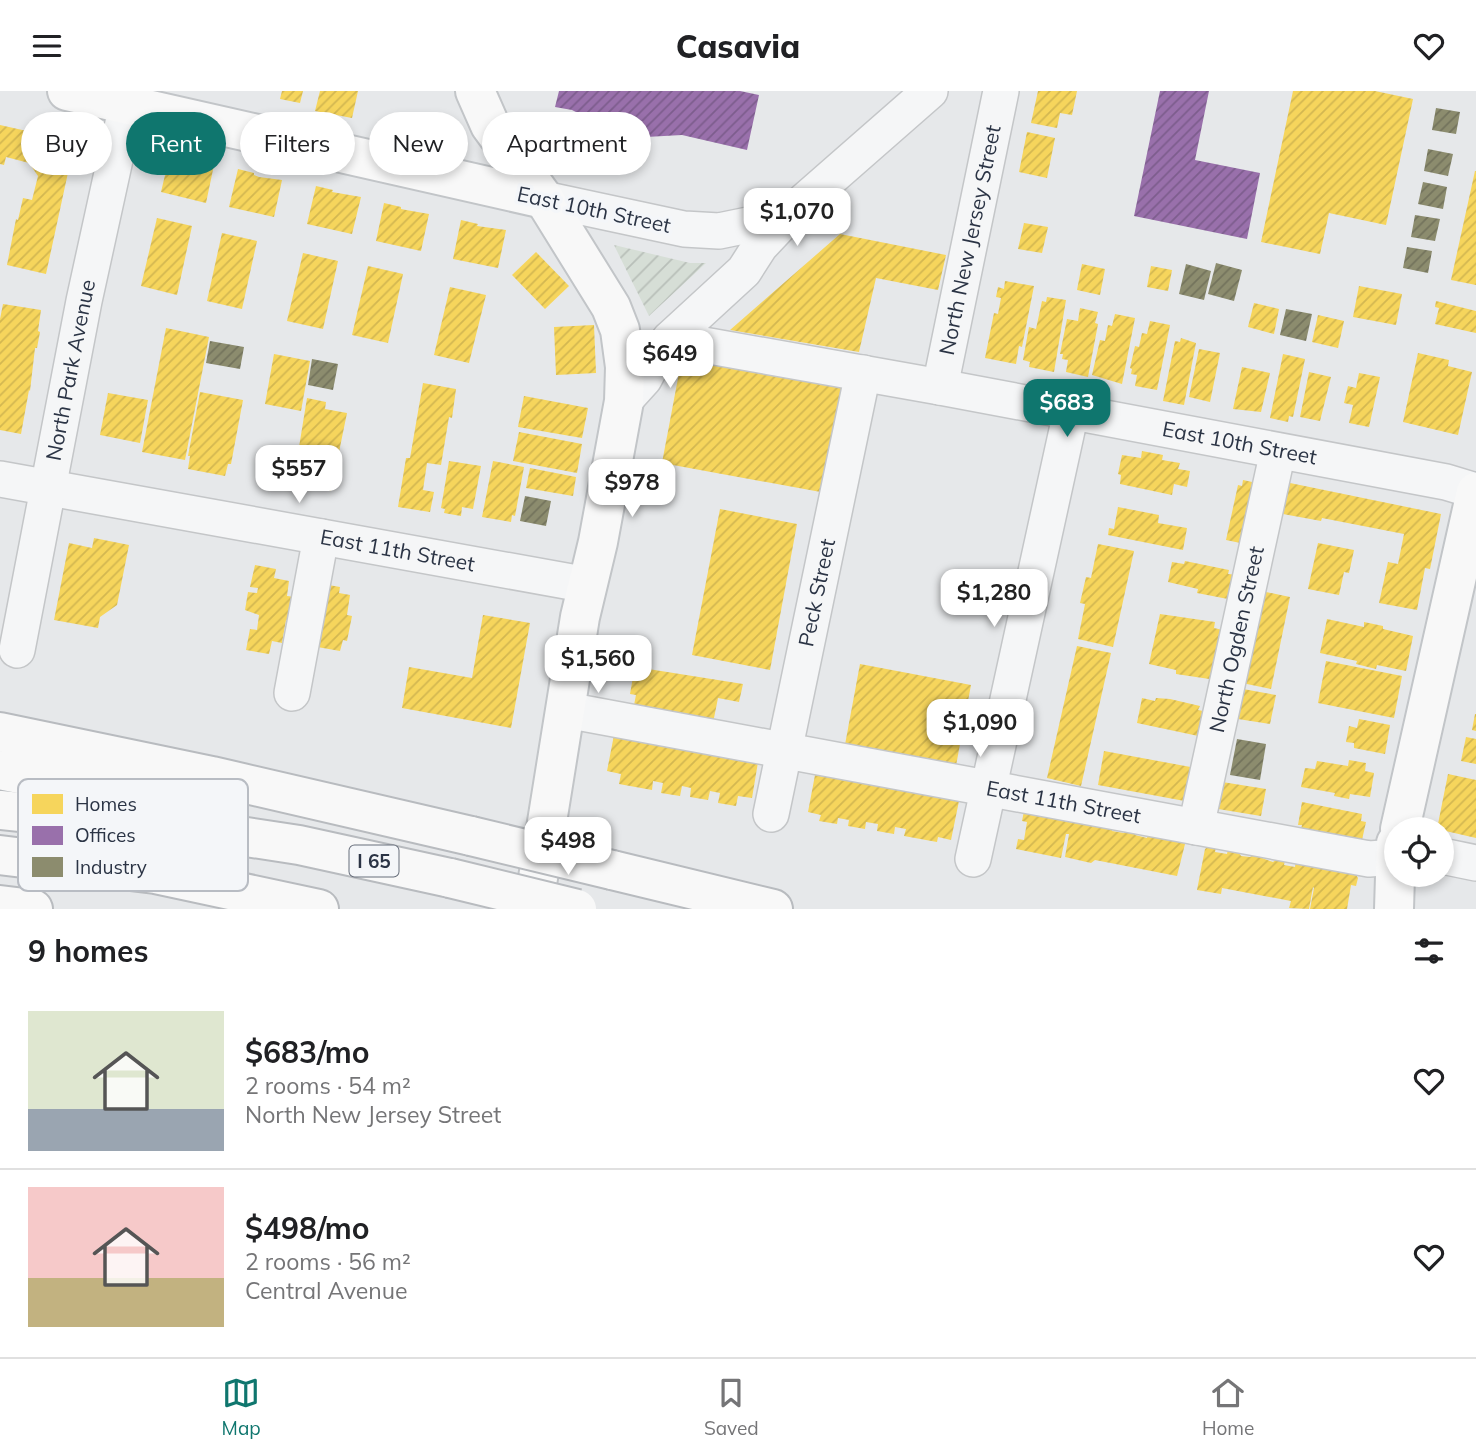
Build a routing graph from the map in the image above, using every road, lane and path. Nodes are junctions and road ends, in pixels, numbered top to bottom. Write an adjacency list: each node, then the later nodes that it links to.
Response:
1 (67, 91): 5 (main road, East 10th Street)
2 (475, 91): 6 (main road)
3 (930, 91): 7 (street)
4 (1001, 91): 11 (street, North New Jersey Street)
5 (128, 98): 6 (main road, East 10th Street); 16 (street, North Park Avenue)
6 (544, 199): 7 (street, East 10th Street); 12 (main road)
7 (793, 211): 8 (street)
8 (760, 246): 9 (street); 12 (street)
9 (670, 339): 10 (street, East 10th Street); 12 (street)
10 (863, 373): 11 (street, East 10th Street); 24 (street, Peck Street)
11 (940, 387): 13 (street, East 10th Street)
12 (624, 401): 19 (main road)
13 (1071, 412): 14 (street, East 10th Street); 29 (street)
14 (1278, 451): 17 (street, East 10th Street); 34 (street, North Ogden Street)
15 (0, 479): 16 (street, East 11th Street)
16 (48, 488): 18 (street, East 11th Street); 20 (street, North Park Avenue)
17 (1476, 491): 33 (main road)
18 (321, 537): 19 (street, East 11th Street); 21 (street)
19 (588, 585): 22 (main road)
20 (17, 650)
21 (292, 693)
22 (566, 709): 24 (street, East 11th Street); 49 (main road)
23 (0, 732): 27 (main road, bridge)
24 (784, 751): 29 (street, East 11th Street); 32 (street, Peck Street)
25 (0, 770): 26 (main road)
26 (44, 779)
27 (225, 779)
28 (248, 784): 51 (main road, bridge)
29 (987, 789): 34 (street, East 11th Street); 42 (street)
30 (0, 810): 31 (main road, I 65)
31 (18, 812)
32 (771, 814)
33 (1404, 817)
34 (1196, 827): 38 (street, East 11th Street)
35 (248, 830): 37 (main road)
36 (248, 837): 37 (main road, I 65)
37 (299, 845): 50 (main road, I 65, bridge)
38 (1384, 853)
39 (0, 856): 40 (main road)
40 (18, 857)
41 (1454, 858): 43 (street)
42 (973, 859)
43 (1476, 863)
44 (1396, 887): 52 (main road)
45 (235, 891): 48 (main road)
46 (0, 905): 47 (main road)
47 (33, 909)
48 (319, 909)
49 (533, 909)
50 (577, 909)
51 (773, 909)
52 (1395, 909)

